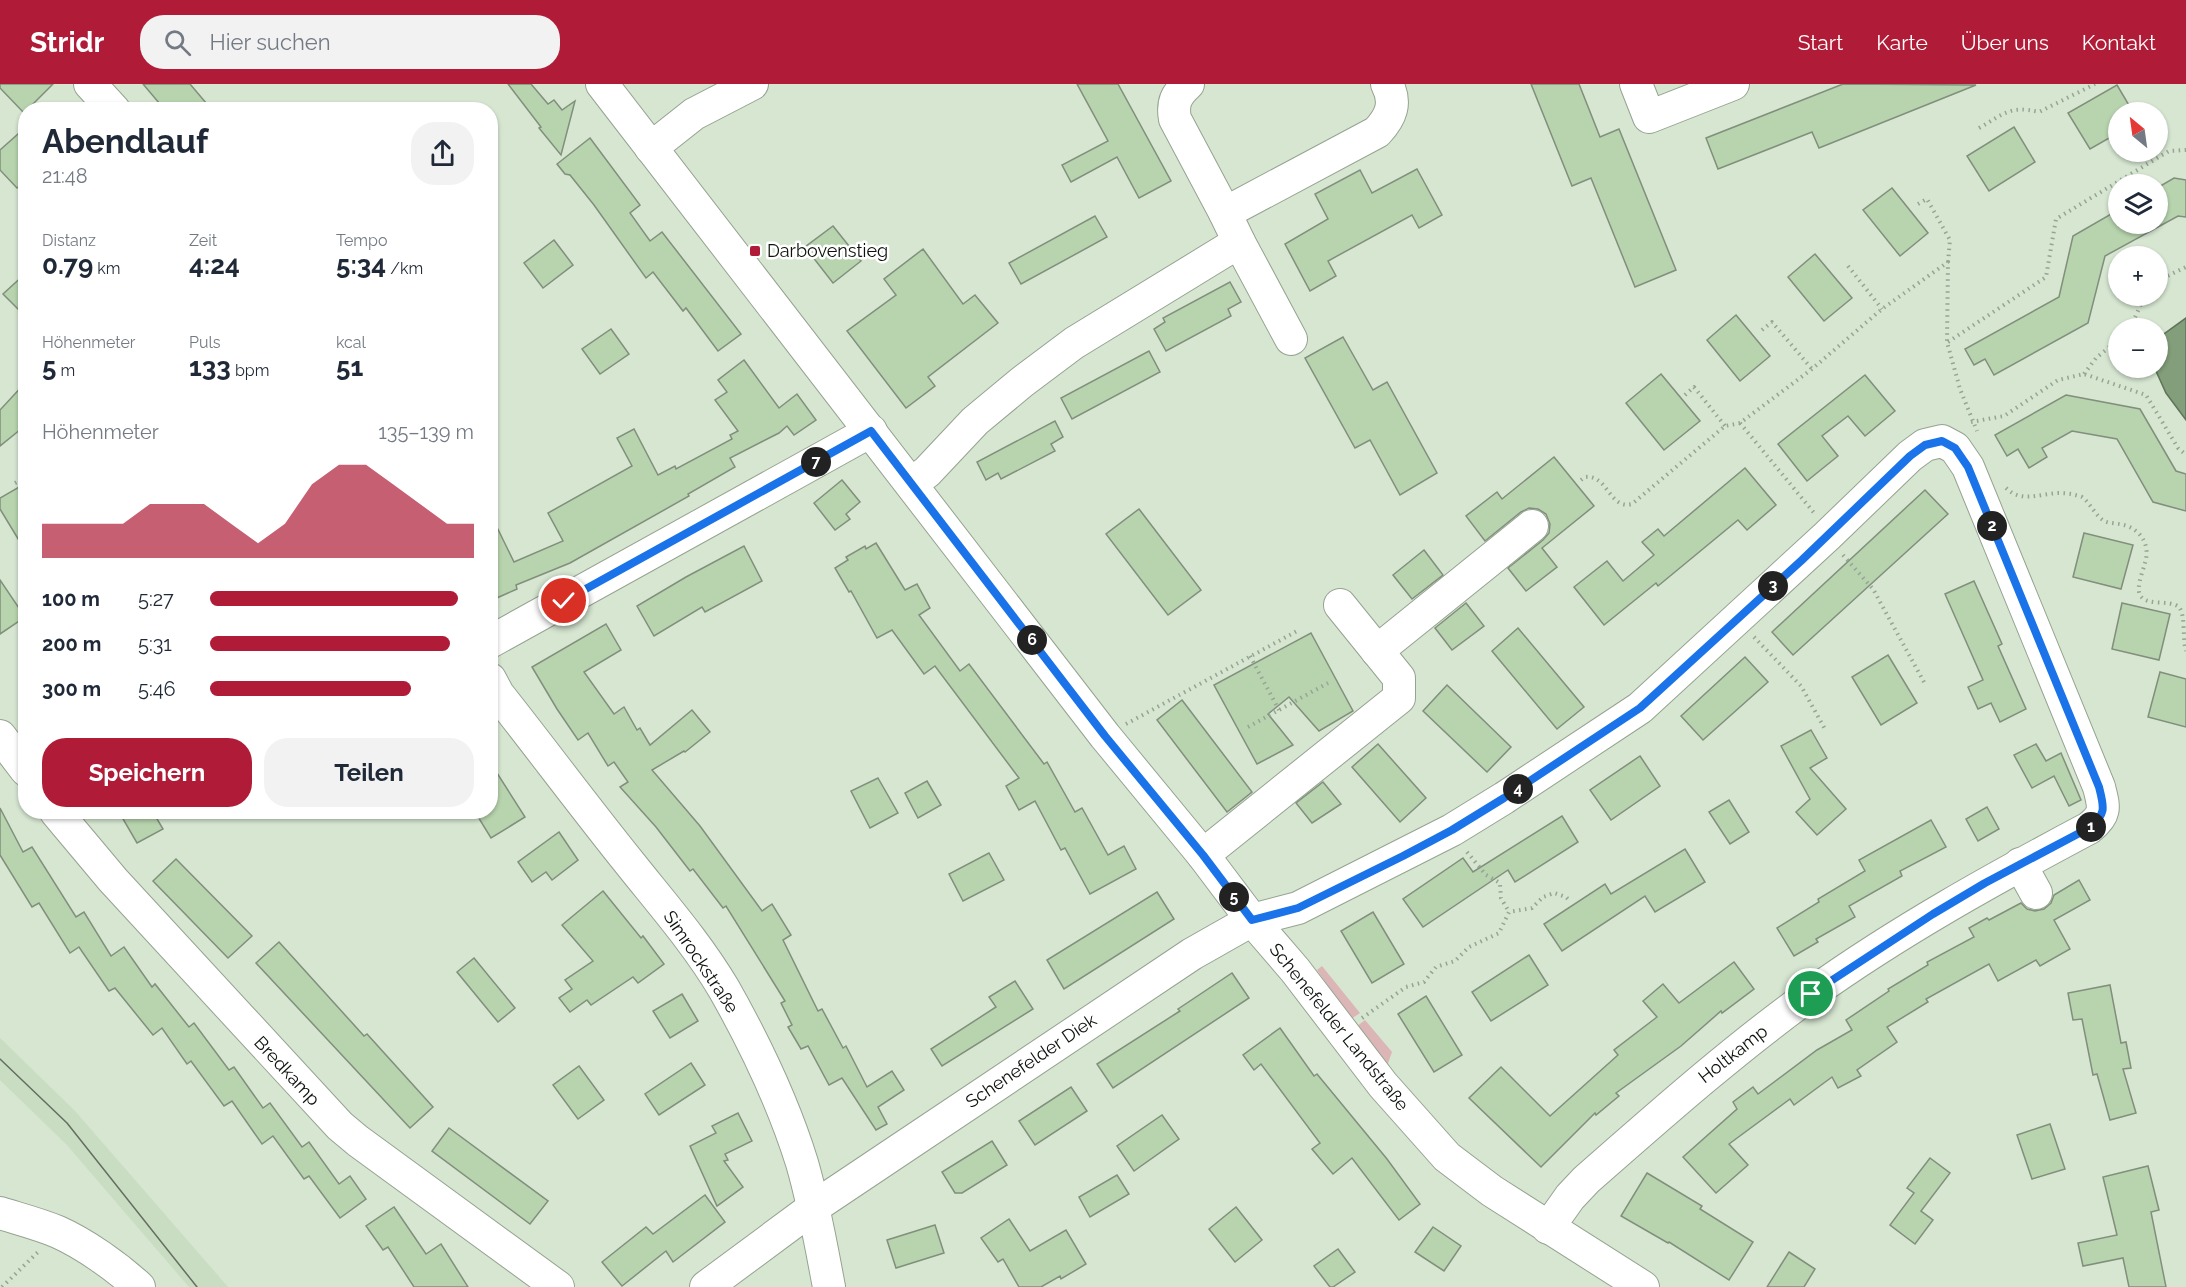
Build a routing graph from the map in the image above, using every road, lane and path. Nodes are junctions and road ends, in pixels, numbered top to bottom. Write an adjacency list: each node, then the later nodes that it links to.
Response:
1 (90, 84): 9 (street)
2 (602, 84): 11 (street, Schenefelder Landstraße)
3 (752, 84): 11 (street)
4 (1188, 84): 14 (street)
5 (1387, 84): 14 (street)
6 (1636, 84): 7 (street)
7 (1733, 84)
8 (2095, 84): 10 (path)
9 (107, 102)
10 (1979, 128)
11 (651, 148): 31 (street, Schenefelder Landstraße)
12 (2186, 150): 23 (path)
13 (1918, 204): 16 (path)
14 (1225, 213): 15 (street)
15 (1239, 242): 22 (street); 37 (street)
16 (1947, 262): 20 (path); 23 (path)
17 (1848, 266): 20 (path)
18 (2186, 267): 19 (path)
19 (2168, 276)
20 (1882, 309): 25 (path)
21 (1762, 330): 25 (path)
22 (1291, 339)
23 (1947, 342): 28 (path)
24 (2108, 348): 26 (path)
25 (1812, 369): 29 (path)
26 (2084, 374): 28 (path); 33 (path)
27 (1684, 395): 30 (path)
28 (1972, 421): 32 (path)
29 (1740, 423): 30 (path); 40 (path)
30 (1725, 426): 34 (path)
31 (871, 431): 37 (street, Schenefelder Landstraße); 44 (street)
32 (1977, 432)
33 (2186, 455)
34 (1581, 480)
35 (18, 481): 36 (path)
36 (15, 483)
37 (912, 483): 60 (street, Schenefelder Landstraße)
38 (2002, 485): 46 (path)
39 (1532, 526): 45 (street)
40 (1822, 526): 42 (street, Schenefelder Diek); 49 (path); 58 (street, Schenefelder Diek)
41 (1340, 605): 45 (street)
42 (1737, 619): 54 (path); 59 (street, Schenefelder Diek)
43 (1299, 630): 47 (path)
44 (498, 638)
45 (1377, 651): 60 (street)
46 (2186, 651)
47 (1250, 656): 51 (path); 52 (path)
48 (1328, 683): 51 (path)
49 (1925, 684)
50 (498, 694): 67 (street, Simrockstraße)
51 (1279, 710): 53 (path)
52 (1123, 726)
53 (1248, 727)
54 (1826, 731)
55 (0, 736): 56 (street)
56 (18, 760)
57 (62, 819): 73 (street, Bredkamp)
58 (2099, 820): 61 (street, Holtkamp)
59 (1452, 830): 64 (path); 65 (street, Schenefelder Diek)
60 (1203, 855): 65 (street, Schenefelder Landstraße)
61 (2020, 864): 62 (street); 69 (street, Holtkamp)
62 (2036, 893)
63 (1570, 901): 64 (path)
64 (1509, 912): 66 (path)
65 (1252, 920): 66 (street, Schenefelder Landstraße); 67 (street, Schenefelder Diek)
66 (1341, 1032): 69 (street, Schenefelder Landstraße)
67 (814, 1208): 74 (street); 75 (street, Simrockstraße)
68 (0, 1213): 70 (street)
69 (1548, 1228): 76 (street, Schenefelder Landstraße)
70 (59, 1232): 71 (path); 72 (street)
71 (2, 1287)
72 (138, 1287)
73 (558, 1287)
74 (706, 1287)
75 (829, 1287)
76 (1643, 1287)

